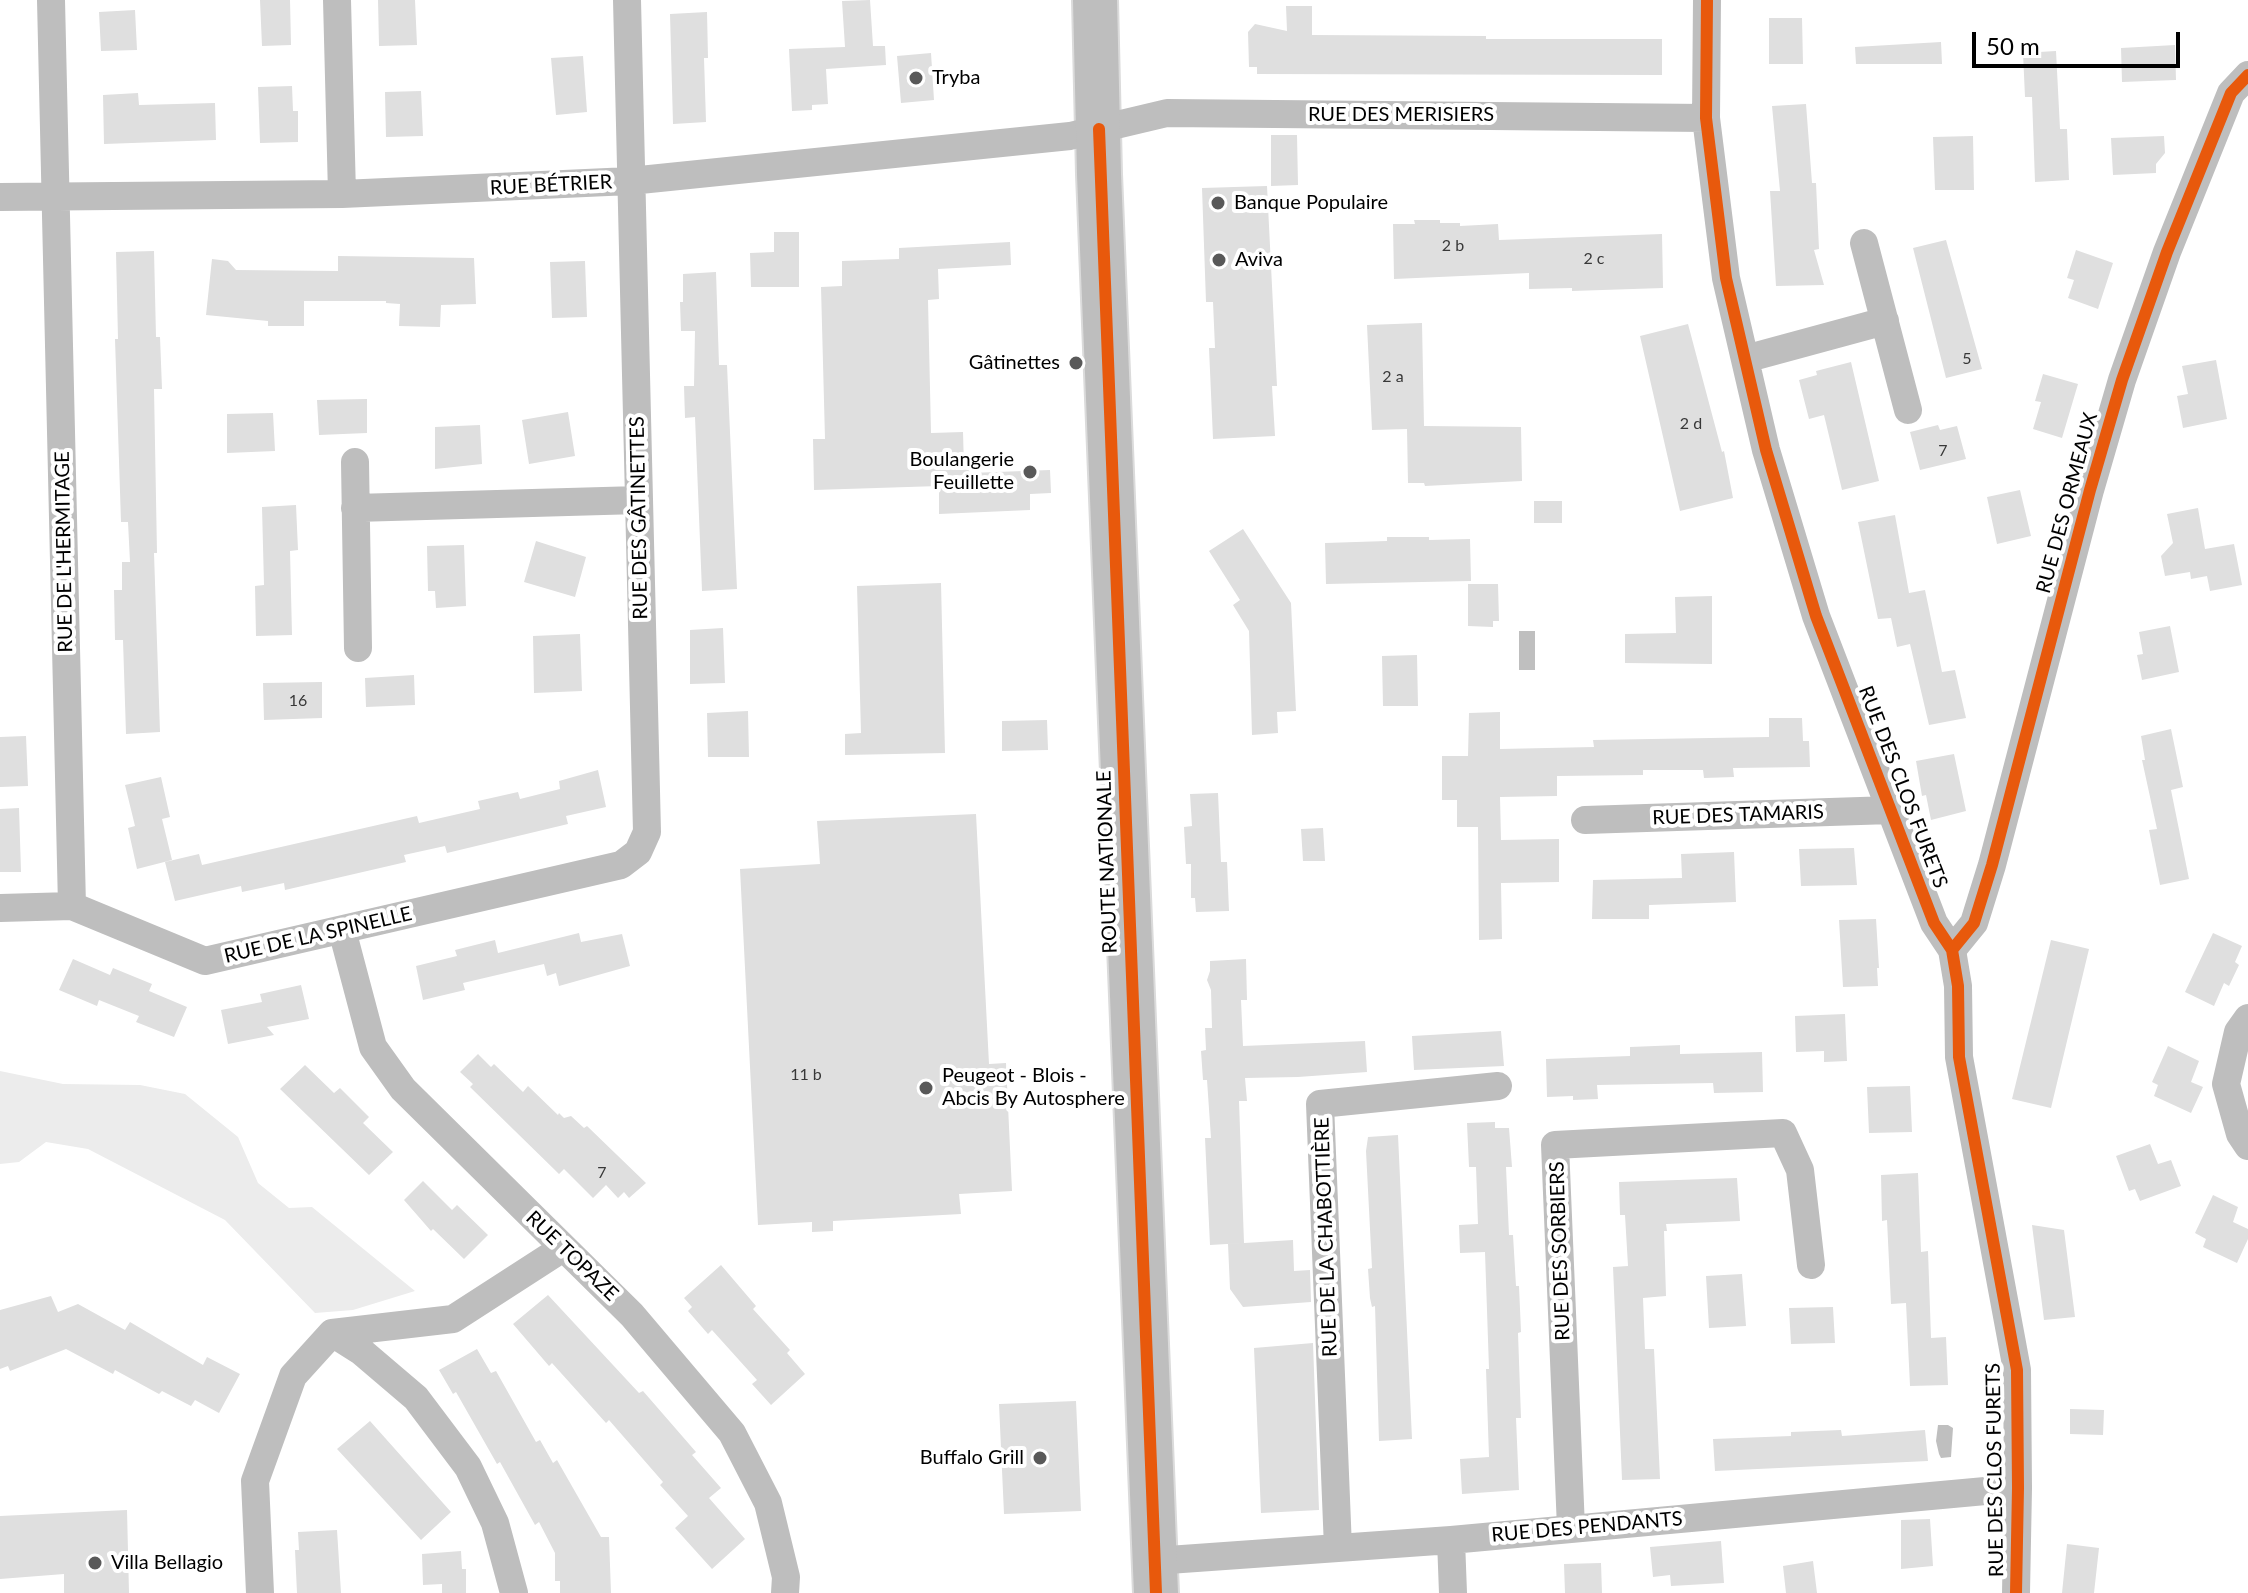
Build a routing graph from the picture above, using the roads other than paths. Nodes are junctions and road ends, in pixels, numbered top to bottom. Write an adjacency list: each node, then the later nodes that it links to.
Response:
1 (51, 0): 12 (street, RUE DE L'HERMITAGE)
2 (337, 0): 10 (street)
3 (627, 0): 9 (street, RUE DES GÂTINETTES)
4 (1095, 0): 8 (main road, ROUTE NATIONALE)
5 (1707, 0): 7 (street, RUE DES CLOS FURETS)
6 (2248, 75): 27 (street, RUE DES ORMEAUX)
7 (1706, 118): 8 (street, RUE DES MERISIERS); 15 (street, RUE DES CLOS FURETS)
8 (1099, 129): 9 (street, RUE BÉTRIER); 38 (main road, ROUTE NATIONALE)
9 (630, 181): 10 (street, RUE BÉTRIER); 18 (street, RUE DES GÂTINETTES)
10 (342, 194): 12 (street, RUE BÉTRIER)
11 (0, 197): 12 (street, RUE BÉTRIER)
12 (57, 197): 24 (street, RUE DE L'HERMITAGE)
13 (1864, 243): 14 (street)
14 (1885, 321): 15 (street); 16 (street)
15 (1745, 359): 21 (street, RUE DES CLOS FURETS)
16 (1908, 410)
17 (355, 462): 19 (street)
18 (639, 500): 19 (street); 23 (street, RUE DES GÂTINETTES)
19 (355, 508): 20 (street)
20 (358, 648)
21 (1891, 810): 22 (street, RUE DES TAMARIS); 27 (street, RUE DES CLOS FURETS)
22 (1585, 820)
23 (638, 852): 26 (street, RUE DE LA SPINELLE)
24 (72, 906): 25 (street, RUE DE LA SPINELLE); 26 (street, RUE DE LA SPINELLE)
25 (0, 908)
26 (342, 930): 31 (street, RUE TOPAZE)
27 (1952, 950): 34 (street, RUE DES CLOS FURETS)
28 (2248, 1018): 30 (street)
29 (1498, 1086): 37 (street, RUE DE LA CHABOTTIÈRE)
30 (2248, 1146)
31 (563, 1248): 33 (street); 41 (street, RUE TOPAZE)
32 (1811, 1265): 35 (street, RUE DES SORBIERS)
33 (332, 1333): 39 (street); 40 (street)
34 (2018, 1488): 35 (street, RUE DES PENDANTS); 43 (street, RUE DES CLOS FURETS)
35 (1571, 1528): 36 (street, RUE DES PENDANTS)
36 (1451, 1540): 37 (street, RUE DES PENDANTS); 42 (street)
37 (1338, 1548): 38 (street, RUE DES PENDANTS)
38 (1155, 1577)
39 (260, 1593)
40 (514, 1593)
41 (785, 1593)
42 (1453, 1593)
43 (2016, 1593)

